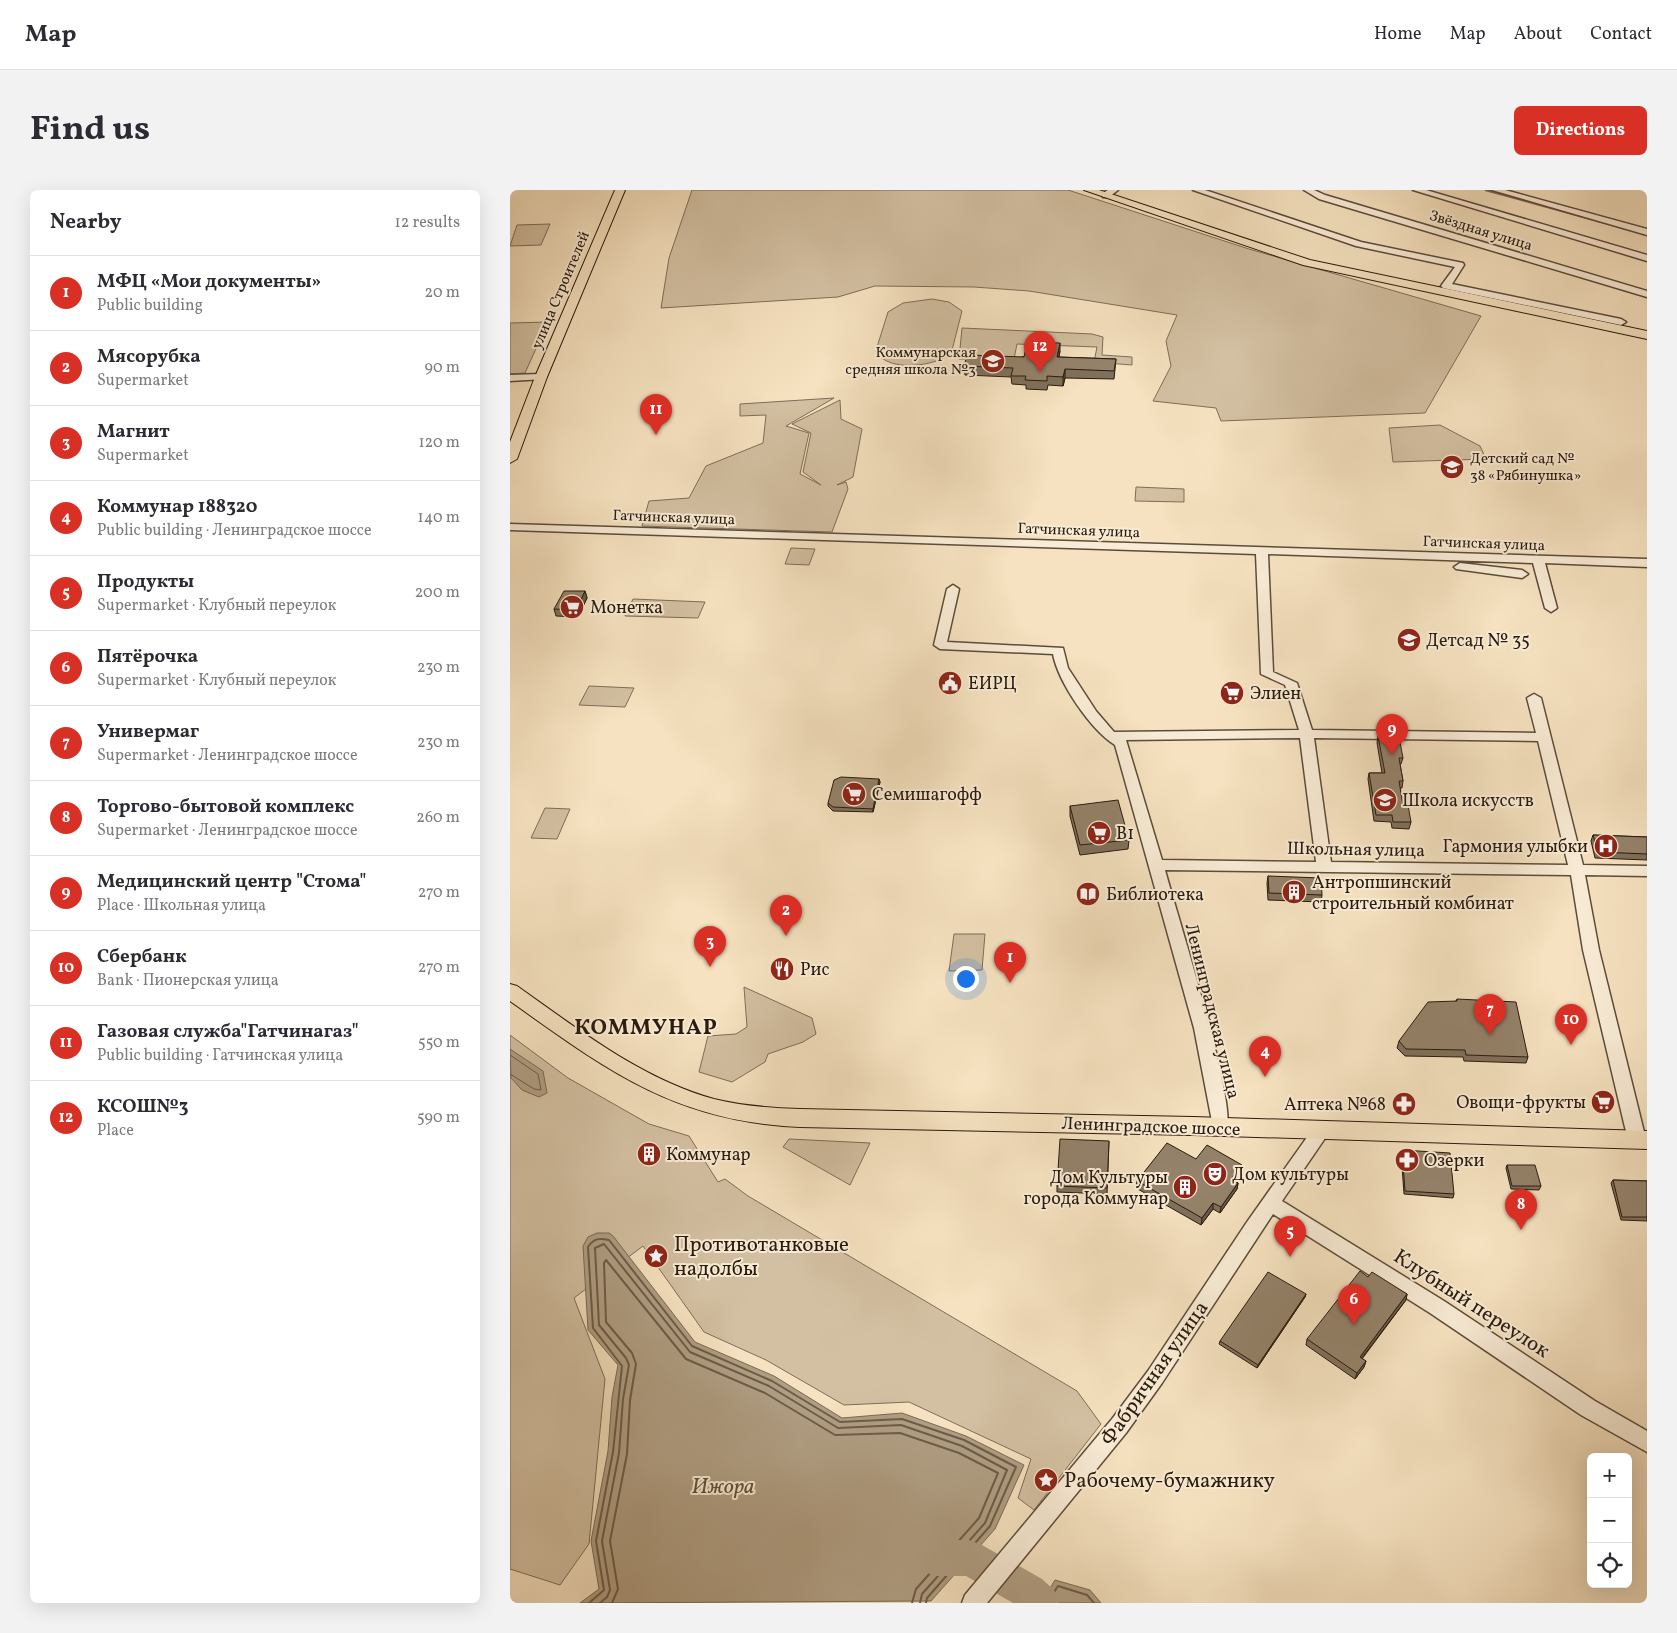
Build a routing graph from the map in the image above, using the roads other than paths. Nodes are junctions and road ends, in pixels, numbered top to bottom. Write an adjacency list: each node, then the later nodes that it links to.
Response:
1 (620, 190): 13 (main road, улица Строителей)
2 (1089, 190): 7 (main road)
3 (1197, 190): 11 (street)
4 (1308, 190): 10 (street, Звёздная улица)
5 (1417, 190): 9 (street)
6 (1496, 190): 8 (street)
7 (1110, 193): 12 (main road)
8 (1647, 232)
9 (1647, 258)
10 (1647, 294)
11 (1621, 322)
12 (1647, 335)
13 (541, 377): 14 (street); 15 (main road, улица Строителей)
14 (510, 378)
15 (510, 459)
16 (510, 527): 17 (street, Гатчинская улица)
17 (1262, 551): 18 (street, Гатчинская улица); 25 (street)
18 (1538, 560): 19 (street, Гатчинская улица); 23 (street)
19 (1647, 563)
20 (1460, 566): 21 (street)
21 (1522, 574)
22 (953, 589): 26 (street, Ленинградская улица)
23 (1551, 608)
24 (1534, 698): 27 (street)
25 (1306, 734): 26 (street); 27 (street); 29 (street)
26 (1110, 736): 28 (street, Ленинградская улица)
27 (1543, 737): 30 (street)
28 (1154, 865): 29 (street, Школьная улица); 33 (street, Ленинградская улица)
29 (1324, 866): 30 (street, Школьная улица)
30 (1577, 870): 31 (street, Школьная улица); 35 (street)
31 (1647, 872)
32 (510, 991): 33 (main road, Ленинградское шоссе)
33 (1220, 1127): 34 (main road, Ленинградское шоссе)
34 (1321, 1131): 35 (main road, Ленинградское шоссе); 36 (street, Фабричная улица)
35 (1642, 1140)
36 (1271, 1203): 37 (street, Клубный переулок); 38 (street, Фабричная улица)
37 (1647, 1442)
38 (974, 1602)

